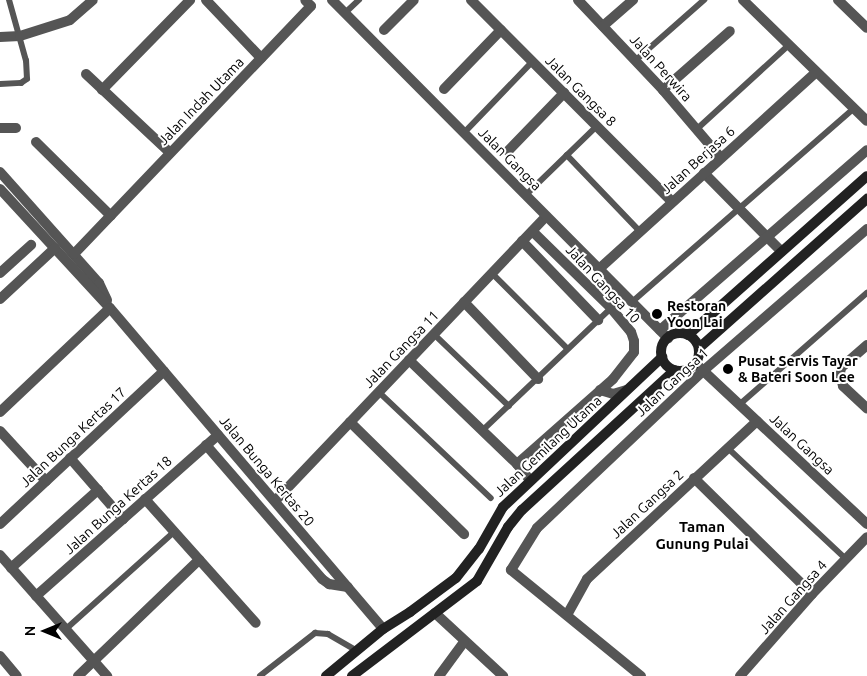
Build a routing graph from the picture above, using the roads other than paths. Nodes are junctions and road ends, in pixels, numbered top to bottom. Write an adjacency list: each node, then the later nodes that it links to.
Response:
1 (9, 0): 21 (lane)
2 (93, 0): 21 (street)
3 (190, 0): 31 (street)
4 (206, 0): 24 (street)
5 (332, 0): 15 (street, Jalan Gangsa)
6 (359, 0): 15 (lane)
7 (414, 0): 18 (street)
8 (471, 0): 19 (street, Jalan Gangsa 8)
9 (578, 0): 16 (street, Jalan Perwira)
10 (633, 0): 16 (street)
11 (704, 0): 25 (lane)
12 (744, 0): 23 (street)
13 (838, 0): 17 (street)
14 (308, 3): 24 (street, Jalan Indah Utama)
15 (345, 13): 40 (street, Jalan Gangsa)
16 (603, 26): 25 (street, Jalan Perwira)
17 (867, 28)
18 (384, 30)
19 (501, 30): 26 (street, Jalan Gangsa 8); 30 (street)
20 (730, 31): 32 (street)
21 (20, 36): 22 (street); 29 (lane)
22 (0, 37)
23 (789, 45): 27 (street); 39 (lane)
24 (261, 58): 44 (street, Jalan Indah Utama)
25 (636, 60): 32 (street, Jalan Perwira)
26 (532, 62): 33 (street, Jalan Gangsa 8); 40 (lane)
27 (816, 72): 34 (street); 46 (street, Jalan Berjasa 6)
28 (86, 74): 31 (street)
29 (0, 84)
30 (444, 89)
31 (102, 90): 44 (street)
32 (663, 90): 39 (street, Jalan Perwira)
33 (564, 93): 36 (street, Jalan Gangsa 8); 43 (street)
34 (854, 108): 35 (street); 54 (lane)
35 (867, 121)
36 (597, 126): 45 (lane); 53 (street, Jalan Gangsa 8)
37 (0, 128): 38 (street)
38 (16, 128)
39 (697, 129): 46 (street, Jalan Perwira)
40 (464, 132): 51 (street, Jalan Gangsa)
41 (36, 142): 55 (street)
42 (867, 150): 60 (street)
43 (508, 151)
44 (170, 153): 55 (street, Jalan Indah Utama)
45 (567, 156): 51 (lane); 59 (lane)
46 (721, 158): 48 (street, Jalan Berjasa 6)
47 (0, 172): 65 (street)
48 (704, 173): 53 (street, Jalan Berjasa 6); 54 (street)
49 (867, 176): 64 (main road)
50 (0, 189): 63 (street)
51 (526, 195): 56 (street, Jalan Gangsa)
52 (867, 199): 81 (main road)
53 (672, 202): 59 (street, Jalan Berjasa 6)
54 (738, 208): 60 (street); 72 (lane)
55 (111, 216): 65 (street, Jalan Indah Utama)
56 (546, 216): 58 (street, Jalan Gangsa 11); 66 (street, Jalan Gangsa)
57 (867, 229): 85 (street, Jalan Gangsa 1)
58 (532, 231): 61 (street, Jalan Gangsa 11); 74 (street, Jalan Gangsa 10)
59 (640, 231): 66 (street, Jalan Berjasa 6)
60 (768, 237): 64 (street); 76 (street)
61 (522, 241): 68 (street, Jalan Gangsa 11); 75 (street)
62 (31, 245): 67 (street)
63 (55, 248): 70 (street); 73 (street)
64 (781, 251): 78 (main road)
65 (74, 254): 73 (street)
66 (599, 269): 72 (street, Jalan Gangsa)
67 (0, 273)
68 (492, 273): 71 (street, Jalan Gangsa 11); 82 (lane)
69 (867, 293): 92 (lane)
70 (0, 299)
71 (464, 302): 77 (street, Jalan Gangsa 11); 88 (street)
72 (632, 302): 76 (street, Jalan Gangsa)
73 (110, 308): 87 (street, Jalan Bunga Kertas 20); 95 (street)
74 (611, 308): 75 (lane); 89 (street, Jalan Gangsa 10)
75 (598, 320): 82 (lane)
76 (660, 330): 79 (street, Jalan Gangsa)
77 (434, 334): 84 (street, Jalan Gangsa 11); 93 (lane)
78 (688, 335): 79 (main road); 81 (main road)
79 (668, 338): 83 (main road)
80 (867, 345): 94 (street)
81 (699, 348): 85 (main road)
82 (568, 349): 88 (lane)
83 (662, 357): 86 (main road); 90 (main road, Jalan Gemilang Utama)
84 (409, 360): 91 (street, Jalan Gangsa 11); 99 (street)
85 (699, 367): 86 (main road); 92 (street, Jalan Gangsa); 126 (street, Jalan Gangsa 1)
86 (675, 370): 125 (main road, Jalan Gemilang Utama)
87 (164, 371): 100 (street, Jalan Bunga Kertas 20); 103 (street, Jalan Bunga Kertas 17)
88 (538, 378): 93 (lane)
89 (600, 390): 90 (street); 104 (street, Jalan Gangsa 10)
90 (626, 390): 106 (main road, Jalan Gemilang Utama)
91 (378, 392): 96 (street, Jalan Gangsa 11); 109 (lane)
92 (739, 404): 97 (street, Jalan Gangsa)
93 (509, 406): 99 (lane)
94 (867, 408)
95 (0, 412)
96 (350, 422): 111 (street, Jalan Gangsa 11); 116 (street)
97 (757, 422): 102 (street, Jalan Gangsa 2); 114 (street, Jalan Gangsa)
98 (0, 431): 107 (street)
99 (482, 431): 104 (street)
100 (218, 435): 101 (street, Jalan Bunga Kertas 18); 111 (street, Jalan Bunga Kertas 20)
101 (206, 445): 110 (street, Jalan Bunga Kertas 18); 122 (street, Jalan Bunga Kertas 20)
102 (728, 448): 105 (street, Jalan Gangsa 2); 119 (lane)
103 (70, 458): 107 (street, Jalan Bunga Kertas 17); 108 (street)
104 (517, 464): 106 (street)
105 (694, 478): 123 (street); 126 (street, Jalan Gangsa 2)
106 (530, 480): 128 (main road, Jalan Gemilang Utama)
107 (46, 481): 113 (street, Jalan Bunga Kertas 17)
108 (98, 490): 112 (street); 121 (street)
109 (491, 498)
110 (145, 499): 112 (street, Jalan Bunga Kertas 18); 115 (street)
111 (275, 501): 122 (street, Jalan Bunga Kertas 20)
112 (123, 519): 124 (street, Jalan Bunga Kertas 18)
113 (0, 524)
114 (867, 524)
115 (174, 532): 120 (street); 129 (lane)
116 (464, 534)
117 (867, 537): 119 (street, Jalan Gangsa 4)
118 (0, 555): 121 (street)
119 (846, 559): 123 (street, Jalan Gangsa 4)
120 (199, 560): 127 (street); 133 (street)
121 (11, 568): 124 (street)
122 (348, 588): 128 (street, Jalan Bunga Kertas 20)
123 (812, 594): 143 (street, Jalan Gangsa 4)
124 (36, 596): 129 (street)
125 (434, 613): 130 (street); 139 (main road, Jalan Gemilang Utama)
126 (567, 615): 142 (street)
127 (256, 623)
128 (383, 628): 131 (main road, Jalan Gemilang Utama)
129 (66, 629): 133 (street)
130 (464, 642): 140 (street); 141 (street)
131 (356, 650): 137 (lane); 138 (main road, Jalan Gemilang Utama)
132 (0, 656): 134 (street)
133 (94, 661): 135 (street); 136 (street)
134 (17, 676)
135 (78, 676)
136 (107, 676)
137 (260, 676)
138 (326, 676)
139 (354, 676)
140 (439, 676)
141 (503, 676)
142 (641, 676)
143 (740, 676)

